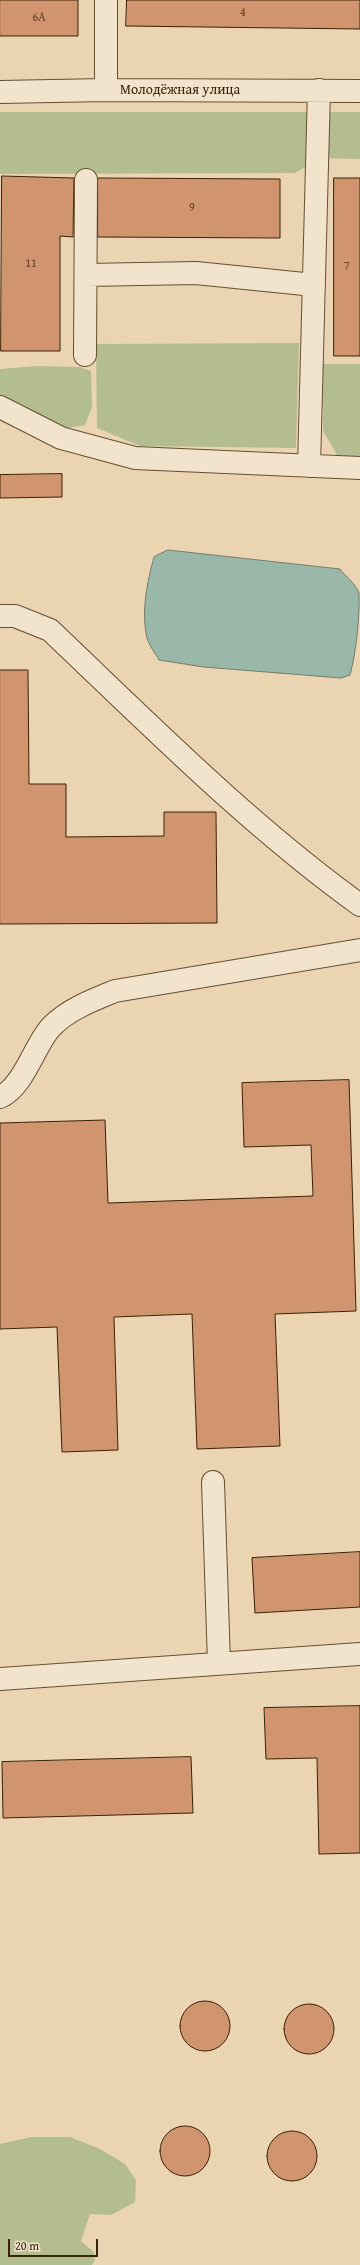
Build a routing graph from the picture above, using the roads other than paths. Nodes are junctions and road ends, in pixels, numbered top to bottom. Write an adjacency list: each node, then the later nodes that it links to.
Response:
1 (106, 0): 2 (street)
2 (106, 90): 3 (street, Молодёжная улица); 5 (street, Молодёжная улица)
3 (319, 90): 4 (street, Молодёжная улица); 8 (street)
4 (360, 91)
5 (0, 92)
6 (86, 180): 7 (street)
7 (86, 275): 8 (street); 9 (street)
8 (314, 285): 11 (street)
9 (86, 355)
10 (0, 408): 11 (street)
11 (309, 466): 12 (street)
12 (360, 468)
13 (0, 616): 14 (street)
14 (360, 905)
15 (360, 950): 16 (street)
16 (0, 1097)
17 (213, 1482): 19 (street)
18 (360, 1654): 19 (street)
19 (219, 1663): 20 (street)
20 (0, 1679)

